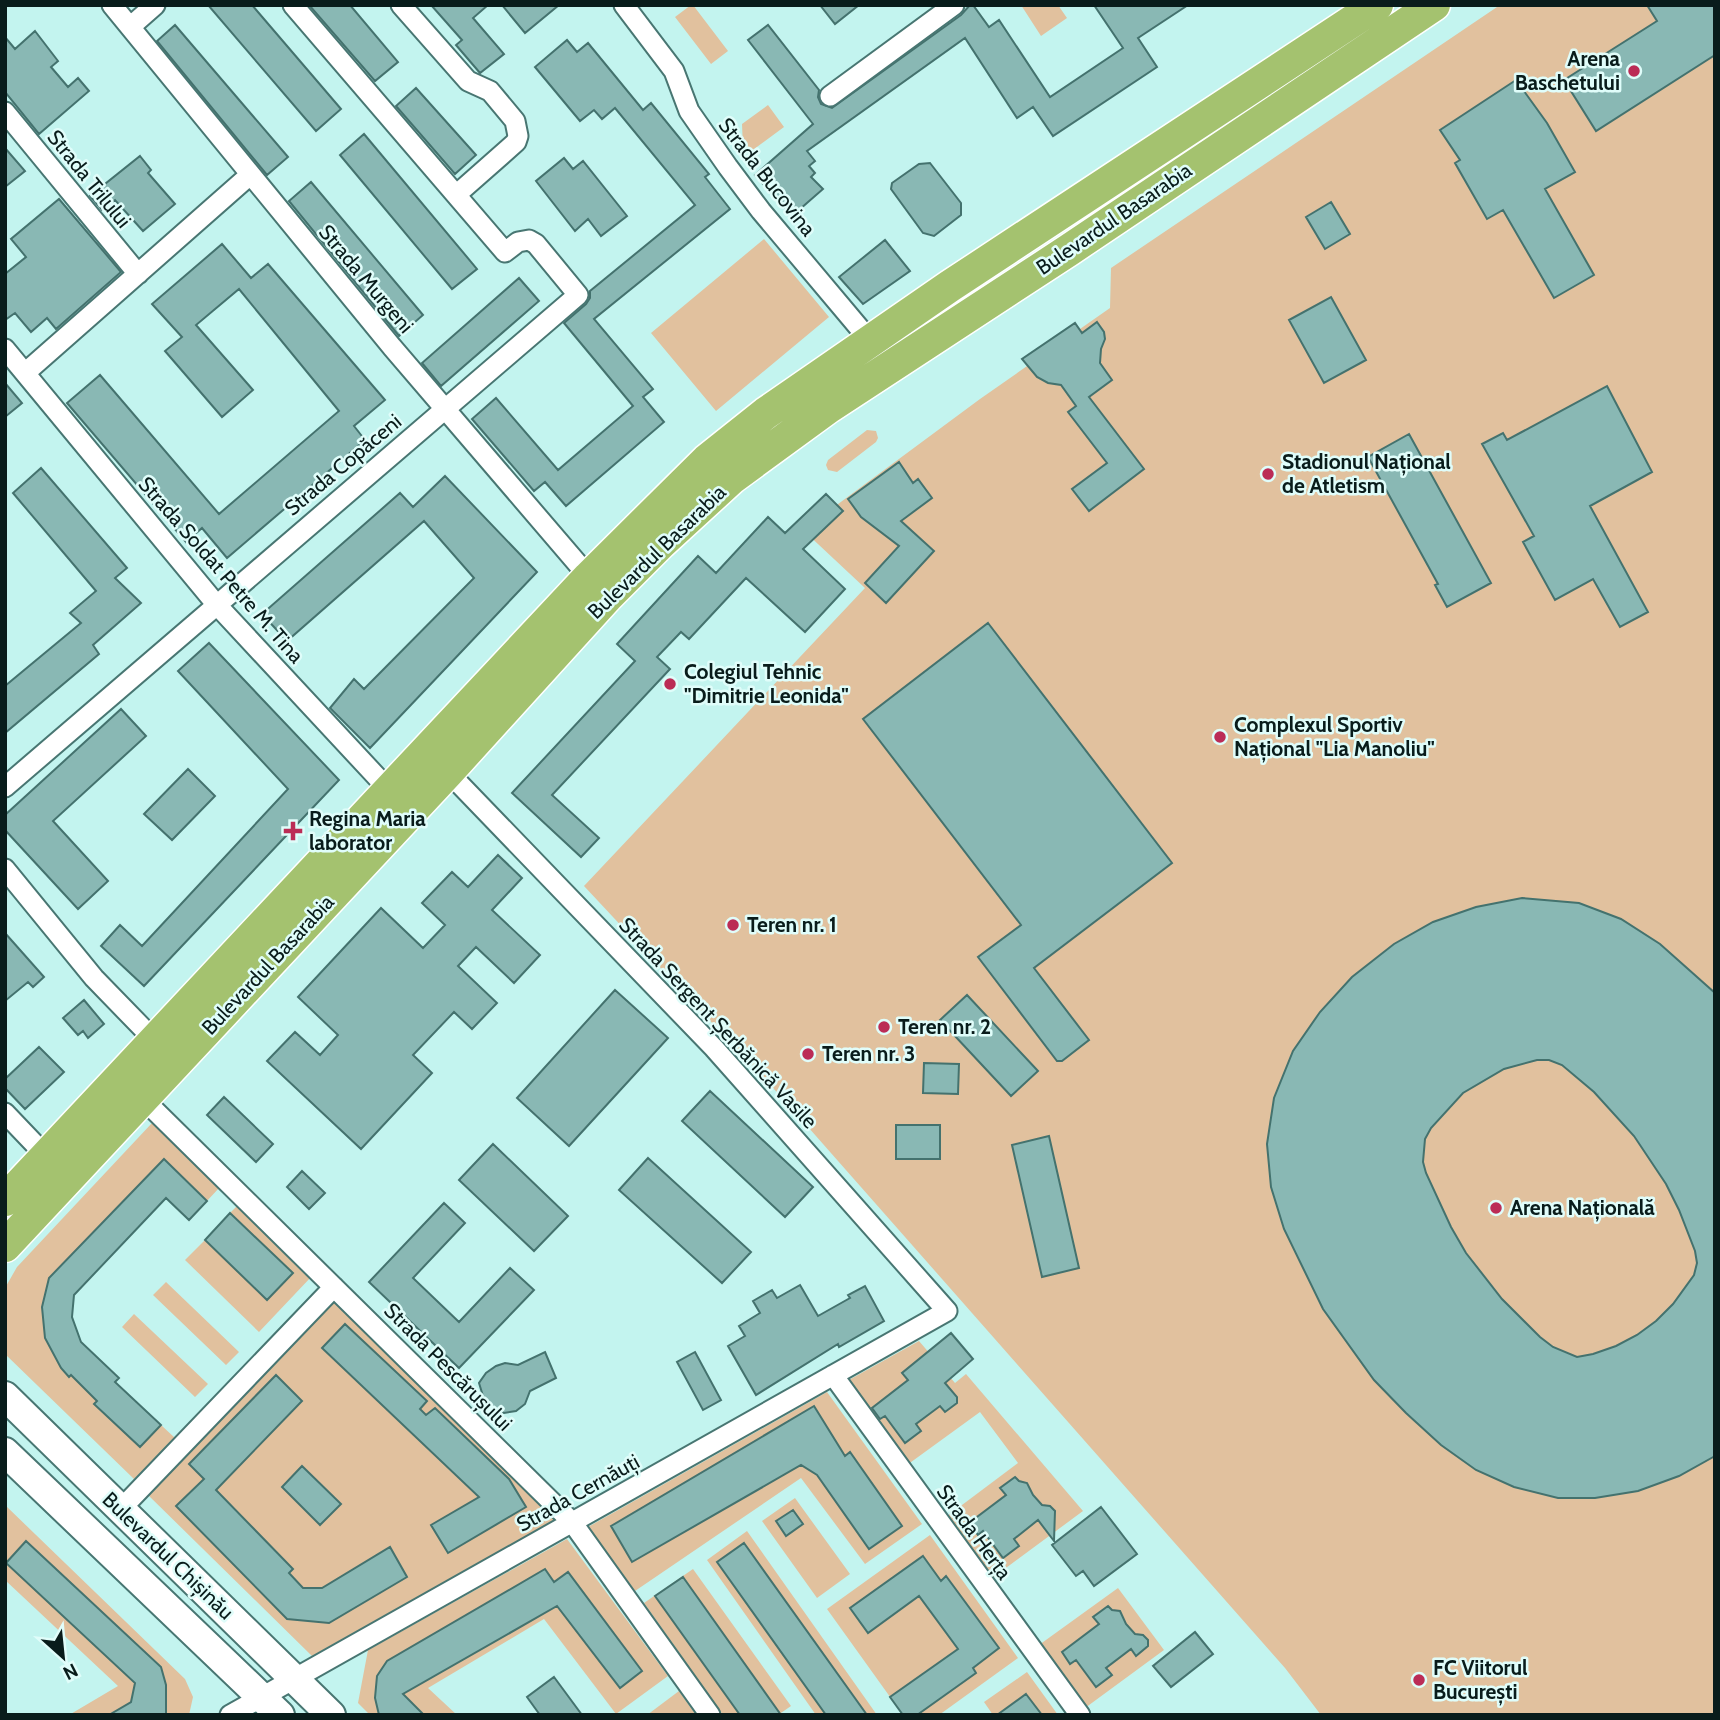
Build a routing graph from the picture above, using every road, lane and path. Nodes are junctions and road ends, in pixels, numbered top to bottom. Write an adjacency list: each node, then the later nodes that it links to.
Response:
1 (112, 5): 9 (street, Strada Murgeni)
2 (155, 5): 9 (street)
3 (292, 5): 13 (street, Strada Copăceni)
4 (401, 5): 13 (street)
5 (624, 5): 15 (street, Strada Bucovina)
6 (954, 5): 10 (street)
7 (1377, 5): 15 (main road, Bulevardul Basarabia)
8 (1434, 5): 17 (main road, Bulevardul Basarabia)
9 (130, 27): 12 (street, Strada Murgeni)
10 (830, 96)
11 (5, 112): 14 (street, Strada Trilului)
12 (250, 175): 14 (street); 19 (street, Strada Murgeni)
13 (456, 195): 19 (street, Strada Copăceni)
14 (138, 274): 18 (street)
15 (870, 341): 17 (street, Strada Bucovina); 20 (main road, Bulevardul Basarabia)
16 (5, 349): 18 (street, Strada Soldat Petre M. Tina)
17 (890, 367): 22 (main road, Bulevardul Basarabia)
18 (25, 373): 21 (street, Strada Soldat Petre M. Tina)
19 (444, 409): 20 (street, Strada Murgeni); 21 (street, Strada Copăceni)
20 (589, 577): 24 (main road, Bulevardul Basarabia)
21 (216, 604): 23 (street, Strada Copăceni); 24 (street, Strada Soldat Petre M. Tina)
22 (448, 772): 26 (main road, Bulevardul Basarabia); 33 (street, Strada Sergent Șerbănică Vasile)
23 (5, 788)
24 (389, 790): 26 (main road, Bulevardul Basarabia)
25 (5, 869): 26 (street)
26 (166, 1052): 27 (main road, Bulevardul Basarabia)
27 (132, 1089): 29 (main road, Bulevardul Basarabia); 31 (main road, Bulevardul Basarabia); 32 (street, Strada Pescărușului)
28 (5, 1113): 29 (street)
29 (47, 1157): 30 (main road, Bulevardul Basarabia)
30 (5, 1200)
31 (5, 1246)
32 (334, 1287): 37 (street); 38 (street, Strada Pescărușului)
33 (947, 1311): 34 (street, Strada Cernăuți)
34 (833, 1375): 38 (street, Strada Cernăuți); 44 (street, Strada Herța)
35 (5, 1396): 37 (main road, Bulevardul Chișinău)
36 (5, 1452): 40 (main road, Bulevardul Chișinău)
37 (120, 1510): 39 (main road, Bulevardul Chișinău)
38 (572, 1522): 39 (street, Strada Cernăuți); 43 (street, Strada Pescărușului)
39 (294, 1679): 40 (street, Strada Cernăuți); 42 (main road, Bulevardul Chișinău)
40 (271, 1706): 41 (street, Strada Cernăuți)
41 (230, 1715)
42 (331, 1715)
43 (710, 1715)
44 (1080, 1715)

